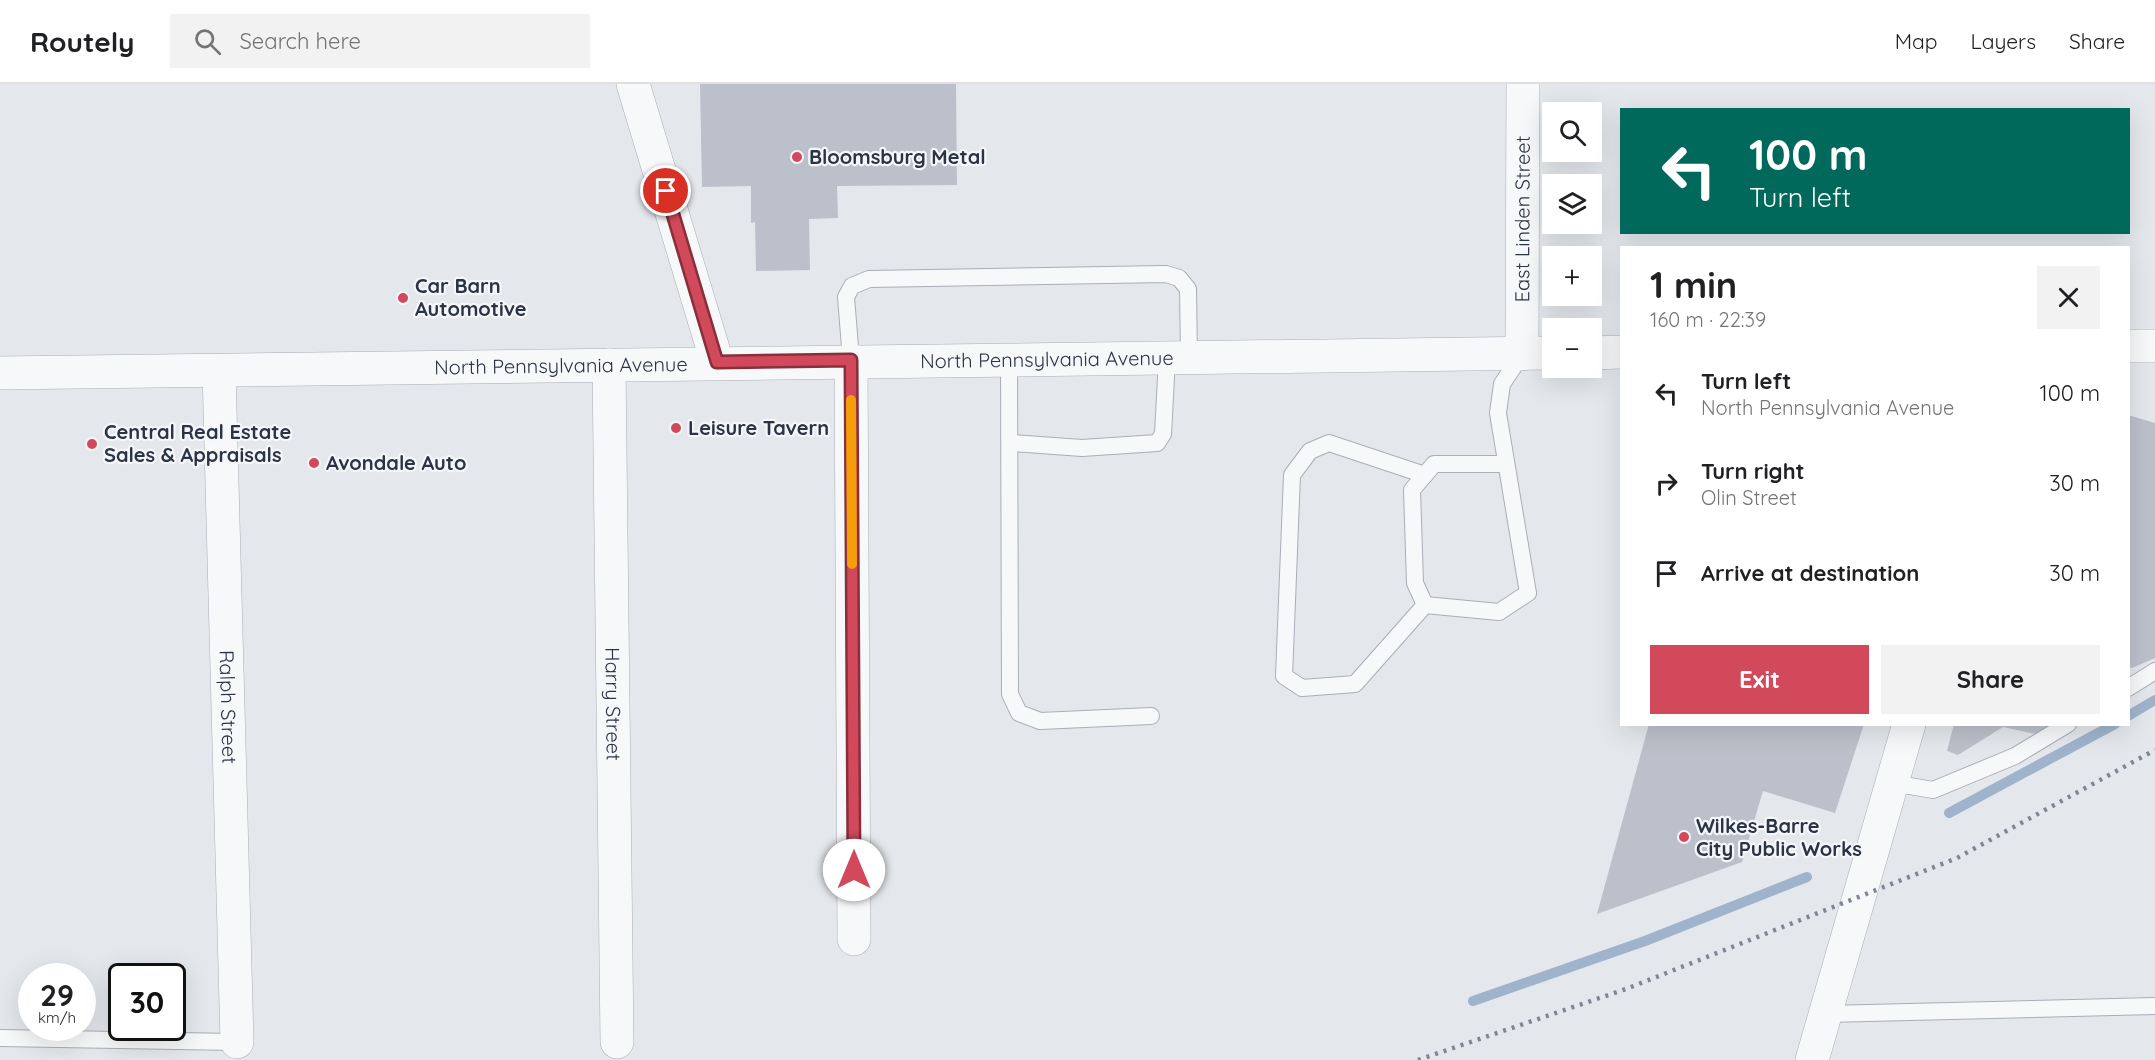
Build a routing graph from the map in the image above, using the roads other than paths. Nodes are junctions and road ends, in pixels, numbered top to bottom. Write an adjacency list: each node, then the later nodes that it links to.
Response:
1 (633, 84): 11 (street)
2 (1523, 84): 7 (street, East Linden Street)
3 (2130, 346): 4 (street)
4 (2155, 346)
5 (1620, 352): 6 (street)
6 (1602, 353)
7 (1537, 354): 8 (street, North Pennsylvania Avenue); 16 (lane)
8 (1178, 358): 9 (street, North Pennsylvania Avenue); 10 (lane); 15 (lane)
9 (1010, 359): 10 (street, North Pennsylvania Avenue); 15 (lane)
10 (851, 360): 11 (street, North Pennsylvania Avenue); 25 (street)
11 (717, 362): 12 (street, North Pennsylvania Avenue)
12 (609, 365): 13 (street, North Pennsylvania Avenue); 30 (street, Harry Street)
13 (219, 370): 14 (street, North Pennsylvania Avenue); 29 (street, Ralph Street)
14 (0, 373)
15 (1011, 443): 21 (lane)
16 (1506, 464): 17 (lane); 18 (lane)
17 (1425, 475): 18 (lane); 18 (lane)
18 (1425, 605)
19 (2155, 671): 20 (lane)
20 (2130, 687)
21 (1151, 716)
22 (1908, 726): 24 (street)
23 (2065, 726): 24 (lane)
24 (1892, 783): 27 (street)
25 (854, 939)
26 (2154, 1003): 27 (lane)
27 (1826, 1014): 31 (street)
28 (0, 1038): 29 (lane)
29 (237, 1042)
30 (617, 1042)
31 (1812, 1060)

